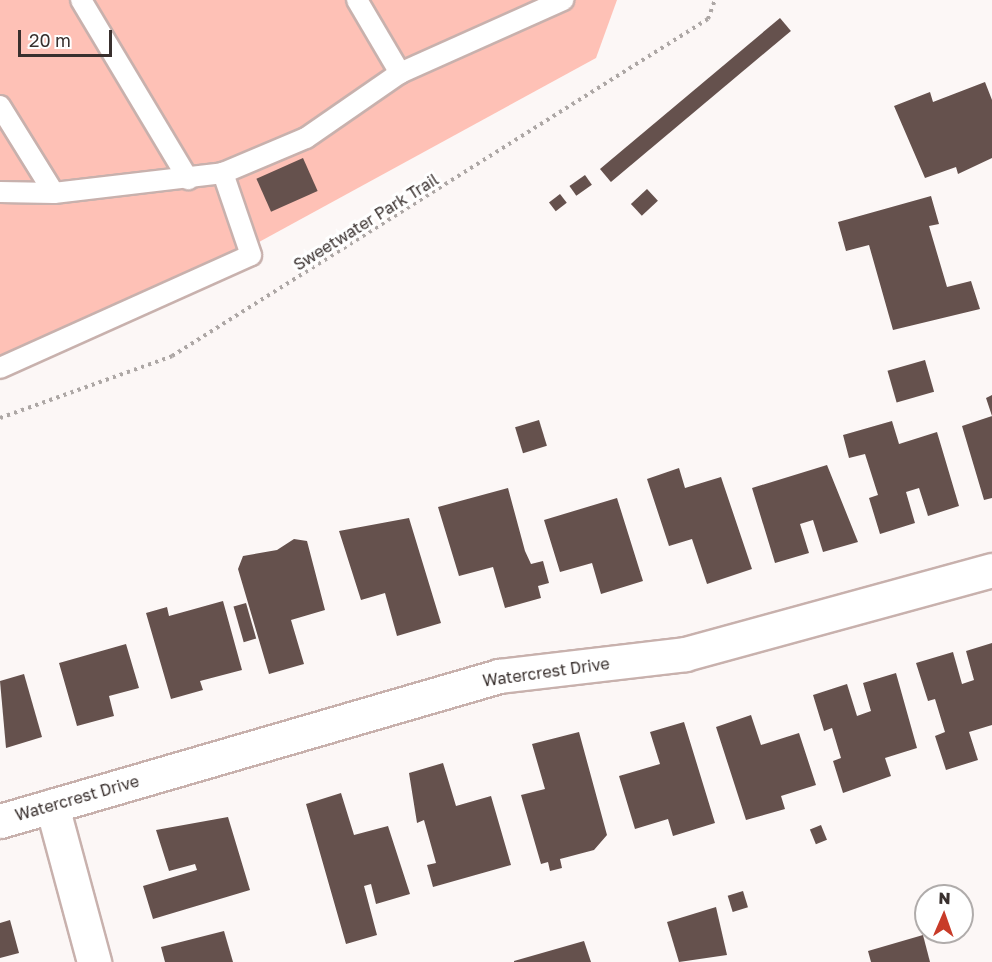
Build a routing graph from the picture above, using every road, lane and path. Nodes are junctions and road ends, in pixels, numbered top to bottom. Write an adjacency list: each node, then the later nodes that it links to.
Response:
1 (81, 0): 8 (lane)
2 (357, 0): 5 (lane)
3 (563, 0): 5 (lane)
4 (715, 0): 12 (path, Sweetwater Park Trail)
5 (400, 72): 7 (lane)
6 (0, 106): 10 (lane)
7 (223, 173): 8 (lane); 11 (lane)
8 (188, 179): 10 (lane)
9 (0, 192): 10 (lane)
10 (54, 193)
11 (0, 368)
12 (0, 418)
13 (992, 570): 14 (street, Watercrest Drive)
14 (52, 806): 15 (street, Watercrest Drive); 16 (street)
15 (0, 821)
16 (94, 962)

